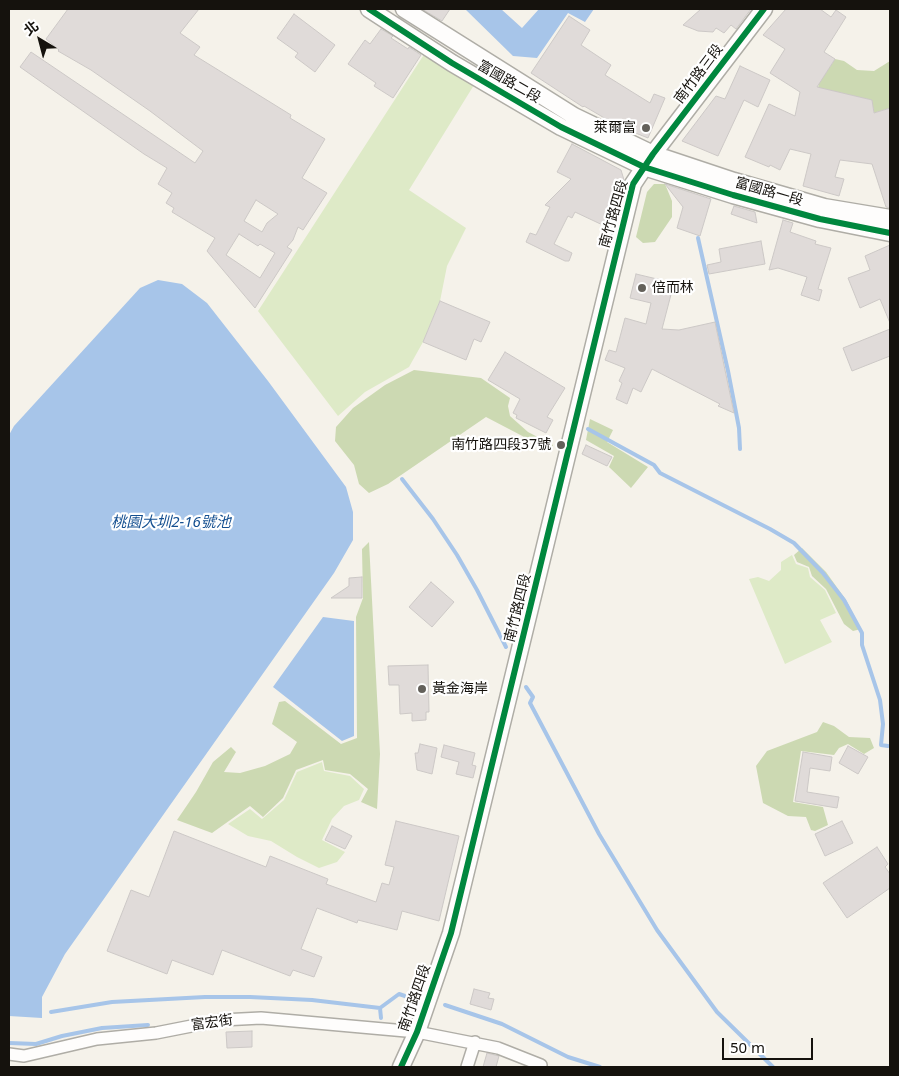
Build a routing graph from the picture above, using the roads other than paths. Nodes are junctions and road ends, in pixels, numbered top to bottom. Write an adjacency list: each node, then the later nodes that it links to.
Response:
1 (369, 9): 4 (street, 富國路二段)
2 (404, 9): 4 (street, 富國路二段)
3 (764, 9): 4 (street, 南竹路三段)
4 (648, 160): 5 (street, 富國路一段); 6 (street, 富國路一段); 7 (street, 南竹路四段)
5 (890, 218)
6 (890, 233)
7 (417, 1032): 8 (street, 富宏街); 9 (street, 富宏街); 11 (street, 南竹路四段)
8 (475, 1042): 10 (street, 富宏街); 12 (street)
9 (9, 1054)
10 (541, 1065)
11 (401, 1067)
12 (467, 1067)

